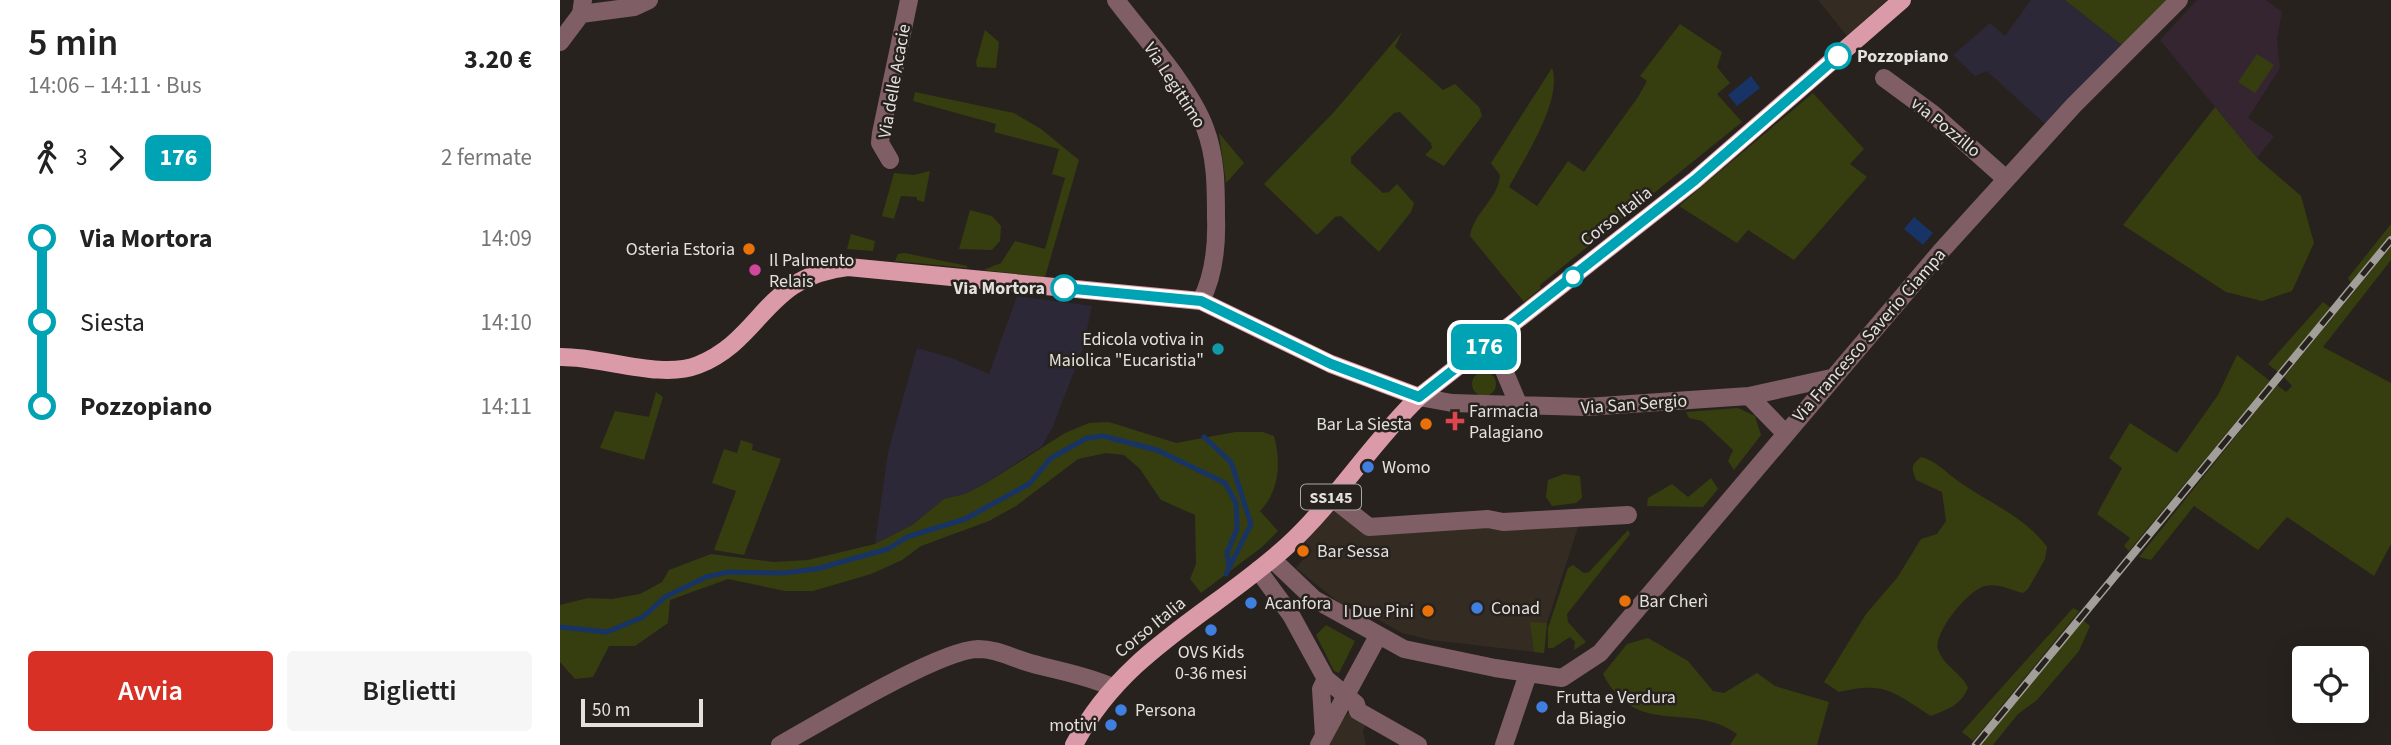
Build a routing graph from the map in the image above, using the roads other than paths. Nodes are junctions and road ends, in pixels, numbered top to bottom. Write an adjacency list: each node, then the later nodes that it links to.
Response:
1 (649, 0): 6 (street)
2 (909, 0): 9 (street, Via delle Acacie)
3 (1116, 0): 11 (street, Via Legittimo)
4 (1902, 0): 12 (main road, Corso Italia / SS145)
5 (2179, 0): 10 (street, Via Francesco Saverio Ciampa)
6 (582, 7): 7 (street)
7 (560, 42)
8 (1884, 78): 10 (street, via Pozzillo)
9 (891, 160)
10 (2006, 179): 14 (street, Via Francesco Saverio Ciampa)
11 (1201, 301): 13 (main road); 16 (main road)
12 (1488, 345): 16 (main road, Corso Italia / SS145); 17 (street)
13 (560, 357)
14 (1831, 378): 15 (street, Via San Sergio); 18 (street, Via Francesco Saverio Ciampa)
15 (1749, 396): 17 (street, Via San Sergio); 18 (street)
16 (1419, 397): 17 (street, Via San Sergio); 19 (main road, Corso Italia / SS145)
17 (1519, 406)
18 (1785, 433): 24 (street, Via Francesco Saverio Ciampa)
19 (1331, 497): 20 (street); 21 (main road, Corso Italia / SS145)
20 (1628, 515)
21 (1265, 565): 22 (street); 22 (street); 26 (main road, Corso Italia / SS145)
22 (1302, 607): 23 (street); 25 (street)
23 (1378, 636): 24 (street); 27 (street)
24 (1528, 674): 32 (street)
25 (1326, 679): 27 (street); 28 (street)
26 (1112, 687): 29 (street); 30 (main road, Corso Italia / SS145)
27 (1345, 697): 28 (street); 31 (street)
28 (1321, 740)
29 (780, 745)
30 (1074, 745)
31 (1418, 745)
32 (1504, 745)

